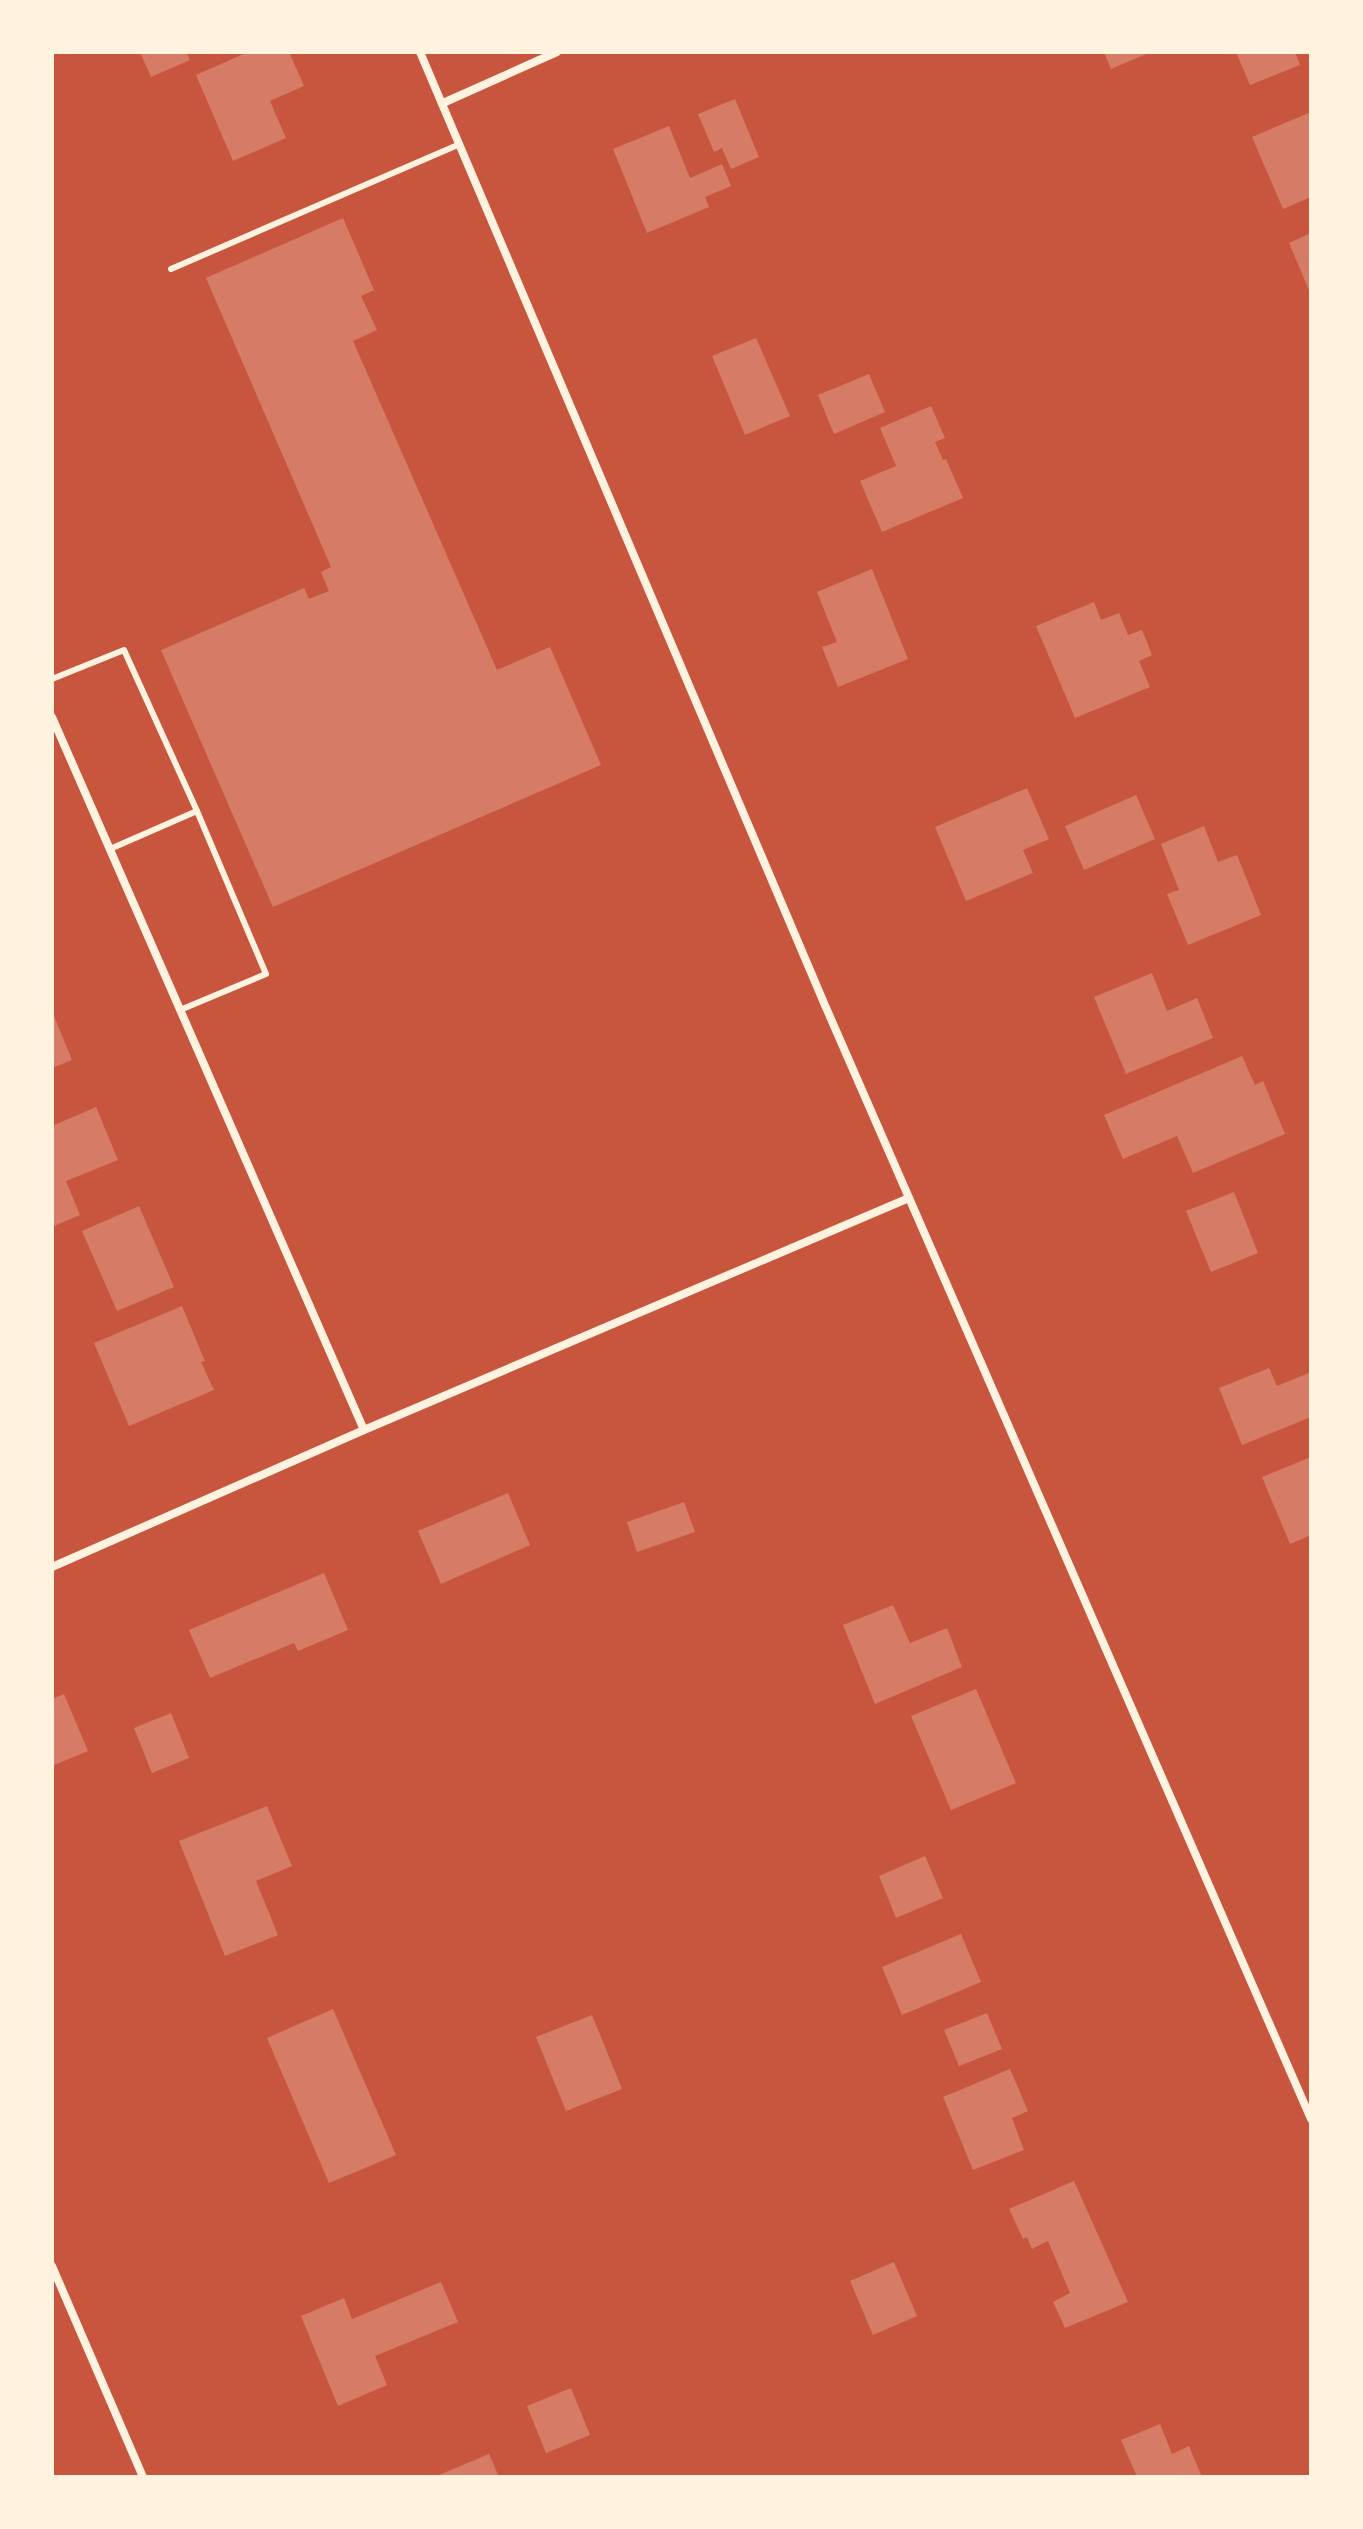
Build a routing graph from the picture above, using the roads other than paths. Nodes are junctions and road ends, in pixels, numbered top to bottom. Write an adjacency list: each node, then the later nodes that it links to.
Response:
1 (420, 52): 3 (street)
2 (557, 52): 3 (street)
3 (443, 103): 4 (street)
4 (460, 144): 5 (lane); 11 (street)
5 (171, 269)
6 (52, 679): 8 (lane)
7 (52, 717): 9 (street)
8 (197, 811): 9 (lane); 10 (lane)
9 (110, 849): 10 (street)
10 (180, 1010): 12 (street)
11 (909, 1198): 12 (street); 14 (street)
12 (364, 1430): 13 (street)
13 (52, 1567)
14 (1311, 2119)
15 (52, 2266): 16 (street)
16 (143, 2477)

